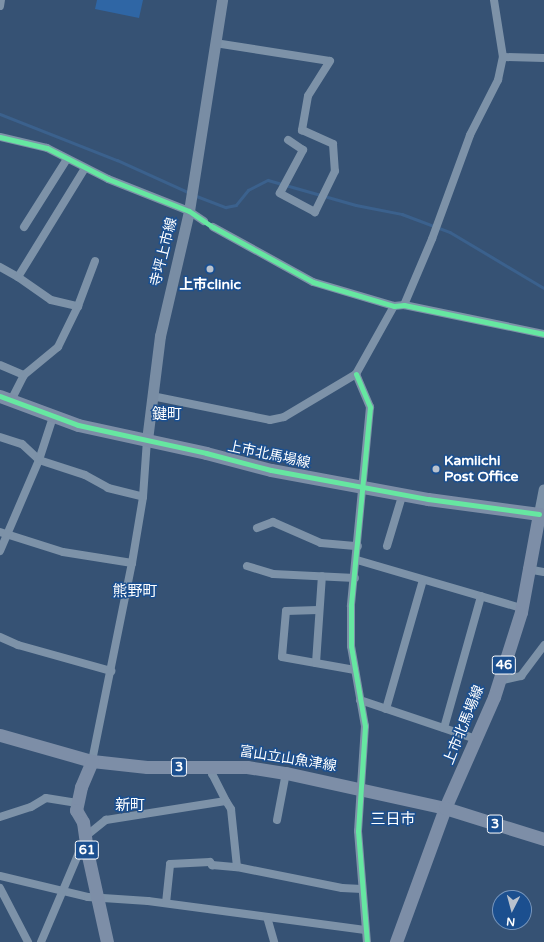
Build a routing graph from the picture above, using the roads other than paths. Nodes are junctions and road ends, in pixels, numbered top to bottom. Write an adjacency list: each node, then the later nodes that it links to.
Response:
1 (1, 0): 4 (street)
2 (222, 0): 5 (main road, 寺坪上市線)
3 (494, 0): 6 (street)
4 (0, 6)
5 (215, 43): 9 (street); 12 (main road, 寺坪上市線)
6 (503, 57): 7 (street); 19 (street)
7 (544, 58)
8 (0, 137): 10 (street)
9 (288, 140)
10 (67, 159): 11 (street); 14 (street)
11 (85, 168): 12 (street); 18 (street)
12 (189, 211): 13 (street); 26 (main road, 寺坪上市線)
13 (204, 221)
14 (24, 227)
15 (213, 227): 21 (street)
16 (95, 261): 20 (street)
17 (0, 267): 18 (street)
18 (18, 277): 20 (street)
19 (404, 305): 21 (street); 22 (street)
20 (78, 306): 25 (street)
21 (394, 306): 24 (street)
22 (544, 334)
23 (0, 365): 25 (street)
24 (356, 374): 26 (street); 32 (street)
25 (24, 375): 27 (street)
26 (152, 396): 30 (main road, 寺坪上市線)
27 (5, 398): 28 (main road, 上市北馬場線)
28 (53, 417): 30 (main road, 上市北馬場線); 31 (street)
29 (0, 437): 31 (street)
30 (147, 440): 32 (main road, 上市北馬場線); 35 (street)
31 (39, 460): 35 (street); 38 (street)
32 (362, 485): 34 (main road, 上市北馬場線); 39 (street)
33 (544, 489): 36 (street)
34 (402, 493): 36 (main road, 上市北馬場線); 40 (street)
35 (143, 497): 43 (street)
36 (539, 514): 45 (main road, 上市北馬場線 / 46)
37 (257, 528): 39 (street)
38 (4, 533): 41 (street); 43 (street)
39 (358, 546): 42 (street)
40 (387, 546)
41 (0, 551)
42 (357, 560): 48 (street); 49 (street)
43 (132, 563): 57 (street)
44 (247, 566): 47 (street)
45 (527, 569): 46 (street); 51 (main road, 上市北馬場線 / 46)
46 (544, 572)
47 (322, 576): 48 (street); 52 (street)
48 (355, 578): 56 (street)
49 (423, 580): 50 (street); 60 (street)
50 (481, 596): 51 (street); 61 (street)
51 (521, 608): 58 (main road, 上市北馬場線 / 46)
52 (318, 610): 55 (street); 55 (street)
53 (0, 637): 57 (street)
54 (544, 645): 58 (street)
55 (316, 663): 56 (street)
56 (355, 670): 59 (street)
57 (110, 671): 64 (street)
58 (499, 681): 63 (main road, 上市北馬場線 / 46)
59 (360, 700): 60 (street); 67 (street)
60 (386, 709): 61 (street)
61 (444, 728): 63 (street)
62 (0, 735): 64 (main road, 富山立山魚津線 / 3)
63 (476, 739): 70 (main road, 上市北馬場線 / 46)
64 (92, 761): 65 (main road, 富山立山魚津線 / 3); 69 (main road)
65 (211, 766): 66 (main road, 富山立山魚津線 / 3); 68 (street)
66 (286, 773): 67 (main road, 富山立山魚津線 / 3); 72 (street)
67 (360, 788): 70 (main road, 富山立山魚津線 / 3); 78 (street)
68 (226, 801): 73 (street); 75 (street)
69 (76, 803): 71 (street); 73 (main road, 61)
70 (446, 808): 74 (main road, 富山立山魚津線 / 3); 89 (main road, 上市北馬場線 / 46)
71 (0, 816)
72 (277, 820)
73 (86, 836): 79 (street); 80 (main road, 61)
74 (544, 839)
75 (237, 868): 78 (street); 81 (street)
76 (0, 876): 79 (street)
77 (0, 888): 84 (street)
78 (362, 889): 83 (street)
79 (62, 892): 80 (street); 85 (street)
80 (97, 897): 81 (street); 86 (main road, 61)
81 (166, 903): 82 (street)
82 (267, 917): 83 (street); 87 (street)
83 (366, 930): 88 (street)
84 (28, 942)
85 (41, 942)
86 (107, 942)
87 (274, 942)
88 (367, 942)
89 (396, 942)

